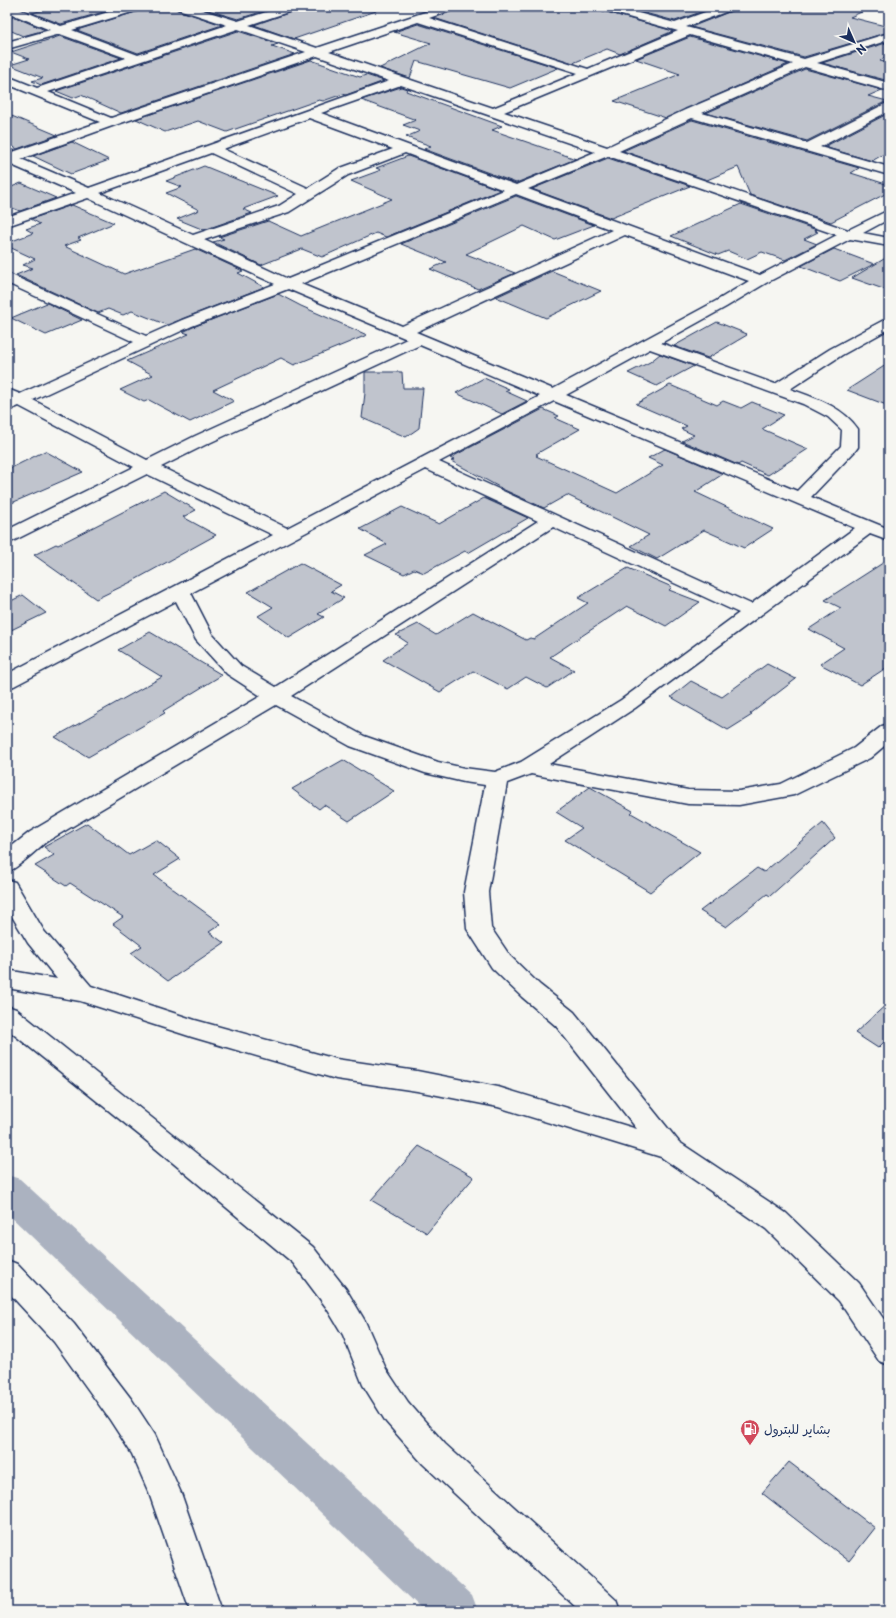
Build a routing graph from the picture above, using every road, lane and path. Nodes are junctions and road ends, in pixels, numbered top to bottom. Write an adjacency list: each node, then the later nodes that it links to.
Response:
1 (138, 7): 11 (street)
2 (182, 7): 9 (street)
3 (293, 7): 9 (street)
4 (451, 7): 8 (street)
5 (604, 7): 10 (street)
6 (729, 7): 10 (street)
7 (7, 8): 11 (street)
8 (418, 18): 15 (street); 18 (street)
9 (238, 25): 15 (street); 16 (street)
10 (675, 27): 12 (street)
11 (60, 30): 14 (street); 16 (street)
12 (689, 31): 17 (street); 18 (street)
13 (889, 36): 17 (street)
14 (7, 46)
15 (316, 53): 20 (street); 27 (street)
16 (139, 59): 22 (street)
17 (805, 63): 21 (street); 25 (street)
18 (587, 72): 24 (street)
19 (7, 80): 22 (street)
20 (400, 81): 24 (street); 26 (street)
21 (889, 87)
22 (36, 92): 27 (street)
23 (889, 106): 28 (street)
24 (492, 113): 31 (street)
25 (689, 113): 28 (street); 31 (street)
26 (311, 114): 29 (street); 30 (street)
27 (112, 122): 32 (street)
28 (808, 148): 33 (street)
29 (212, 149): 35 (street); 36 (street)
30 (405, 149): 34 (street); 36 (street)
31 (607, 152): 34 (street); 40 (street)
32 (8, 159): 35 (street)
33 (889, 171)
34 (516, 190): 39 (street); 45 (street)
35 (89, 193): 38 (street); 41 (street)
36 (308, 194): 41 (street)
37 (889, 214): 40 (street)
38 (7, 222)
39 (624, 230): 44 (street); 47 (street)
40 (849, 235): 42 (street); 44 (street)
41 (192, 240): 45 (street)
42 (889, 242)
43 (7, 277): 49 (street)
44 (761, 280): 50 (street)
45 (288, 284): 47 (street); 49 (street)
46 (889, 323): 51 (street)
47 (403, 332): 48 (street)
48 (420, 339): 52 (street); 55 (street)
49 (145, 341): 53 (street)
50 (647, 343): 51 (street); 52 (street)
51 (778, 389): 56 (street)
52 (552, 396): 54 (street); 56 (street)
53 (11, 400): 55 (street)
54 (425, 462): 57 (street); 59 (street)
55 (147, 467): 59 (street); 61 (street)
56 (799, 499): 58 (street)
57 (552, 520): 63 (street); 65 (street)
58 (868, 527): 60 (street); 63 (street)
59 (288, 534): 62 (street)
60 (889, 536)
61 (7, 538)
62 (180, 591): 64 (street); 65 (street)
63 (752, 612): 67 (street)
64 (7, 682)
65 (276, 696): 68 (street); 69 (street)
66 (889, 731): 67 (street)
67 (529, 767): 68 (street)
68 (497, 779): 74 (street)
69 (10, 854)
70 (7, 888): 72 (street)
71 (7, 979): 72 (street)
72 (82, 992): 74 (street)
73 (7, 1015): 78 (street)
74 (670, 1149): 76 (street)
75 (7, 1272): 77 (street)
76 (889, 1352)
77 (206, 1611)
78 (604, 1611)

